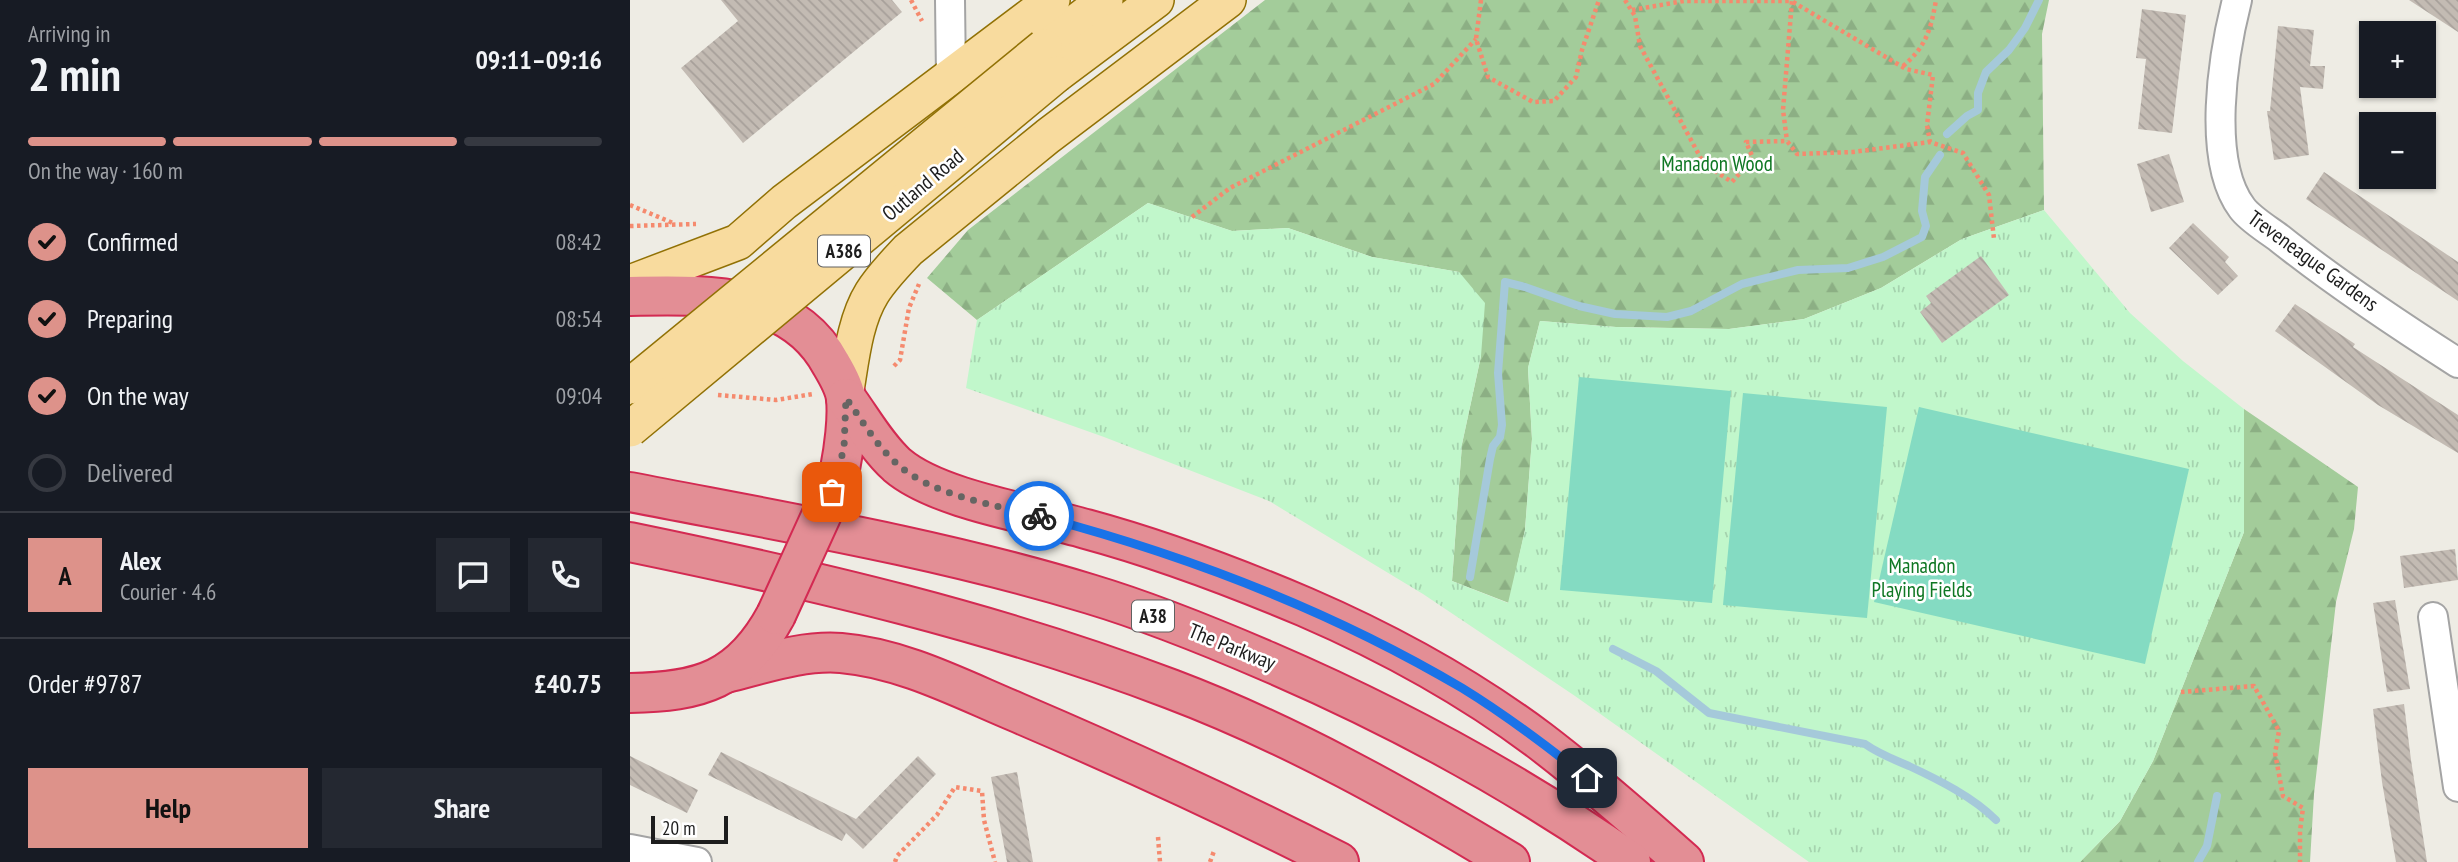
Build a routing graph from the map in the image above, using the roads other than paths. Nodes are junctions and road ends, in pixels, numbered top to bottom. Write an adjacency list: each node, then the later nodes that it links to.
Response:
1 (950, 0): 8 (street)
2 (1052, 0): 8 (main road)
3 (1105, 0): 7 (main road, Outland Road / A386)
4 (1156, 0): 7 (main road, Outland Road / A386)
5 (1228, 0): 13 (main road)
6 (2237, 0): 11 (street, Treveneague Gardens)
7 (1051, 60): 12 (main road, Outland Road / A386, bridge); 14 (main road, Outland Road / A386, bridge)
8 (951, 77): 9 (main road)
9 (630, 284)
10 (630, 296): 13 (highway)
11 (2458, 363)
12 (630, 386)
13 (836, 396): 19 (highway, bridge); 27 (highway)
14 (630, 429)
15 (630, 492): 26 (highway, The Parkway / A38)
16 (630, 542): 25 (highway)
17 (2433, 617): 18 (street)
18 (2448, 649): 21 (street)
19 (726, 674): 20 (highway); 24 (highway)
20 (630, 693)
21 (2458, 787)
22 (630, 849): 23 (street)
23 (697, 862)
24 (1339, 862)
25 (1510, 862)
26 (1631, 862)
27 (1684, 862)

